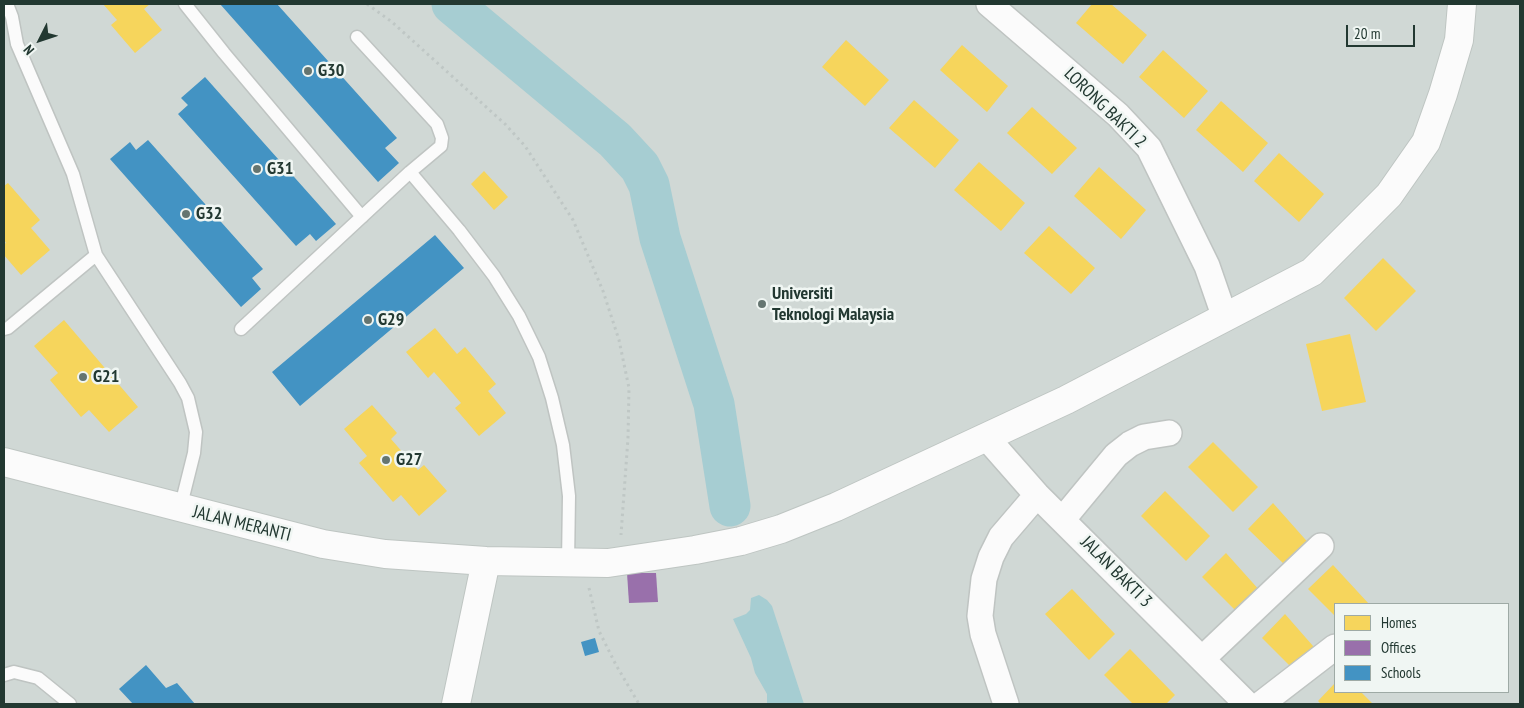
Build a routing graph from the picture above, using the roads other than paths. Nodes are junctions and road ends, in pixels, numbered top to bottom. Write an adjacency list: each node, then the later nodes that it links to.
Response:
1 (7, 4): 8 (lane)
2 (185, 4): 7 (lane)
3 (989, 4): 9 (street, LORONG BAKTI 2)
4 (1462, 4): 9 (street, JALAN MERANTI)
5 (357, 37): 6 (lane)
6 (410, 172): 7 (lane); 20 (lane)
7 (362, 216): 11 (lane)
8 (96, 255): 10 (lane); 16 (lane)
9 (1225, 318): 13 (street, JALAN MERANTI)
10 (4, 329)
11 (241, 329)
12 (1168, 432): 17 (street)
13 (986, 437): 15 (street, JALAN BAKTI 3); 20 (street, JALAN MERANTI)
14 (4, 462): 16 (street, JALAN MERANTI)
15 (1037, 495): 17 (street, JALAN BAKTI 3); 26 (street)
16 (180, 509): 19 (street, JALAN MERANTI)
17 (1063, 519): 22 (street, JALAN BAKTI 3)
18 (1320, 546): 22 (street)
19 (486, 561): 20 (street, JALAN MERANTI); 25 (street)
20 (576, 563)
21 (1334, 648): 28 (street)
22 (1203, 658): 27 (street, JALAN BAKTI 3)
23 (4, 675): 24 (lane)
24 (70, 704)
25 (456, 704)
26 (1006, 704)
27 (1247, 704)
28 (1261, 704)

